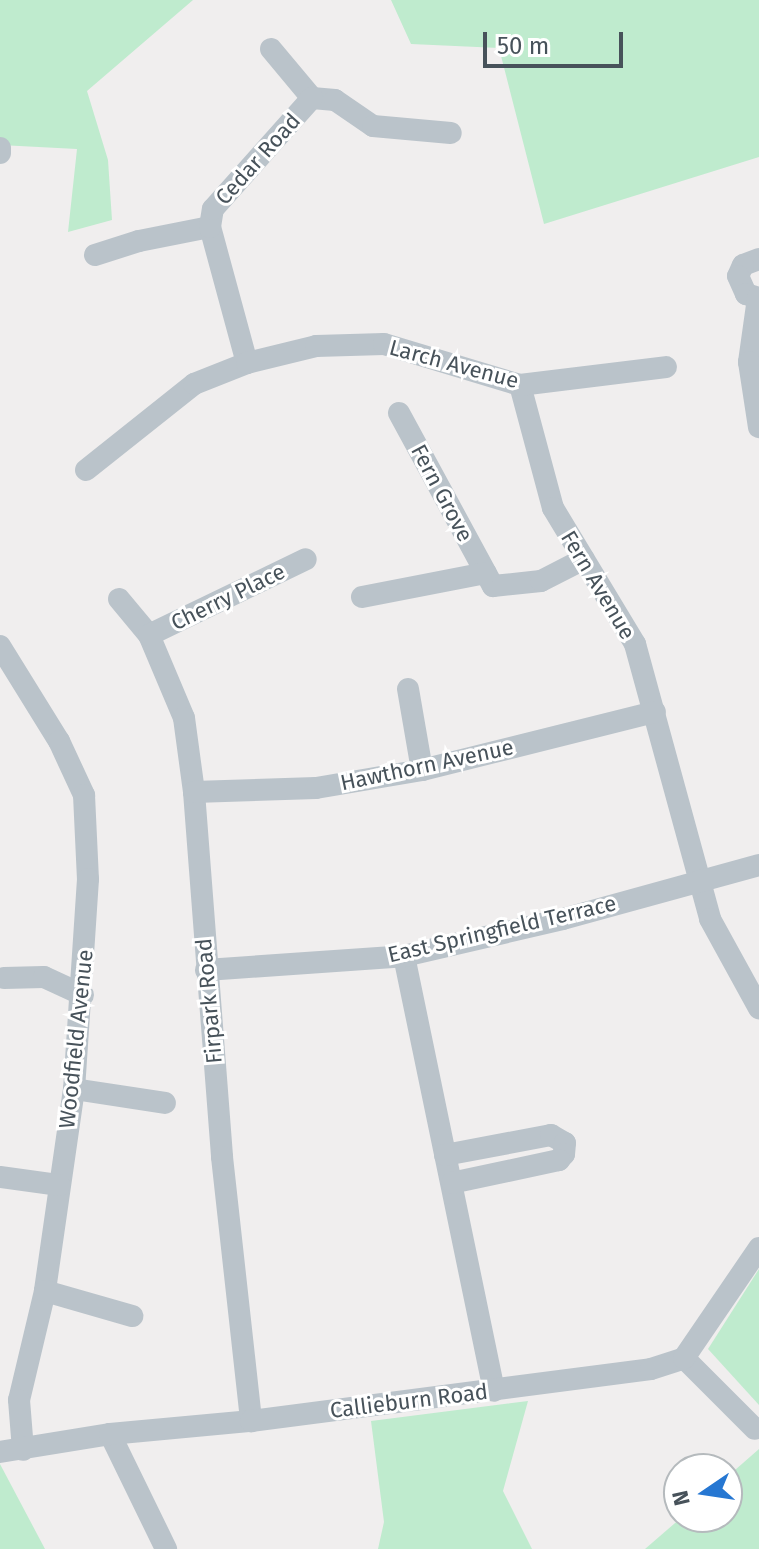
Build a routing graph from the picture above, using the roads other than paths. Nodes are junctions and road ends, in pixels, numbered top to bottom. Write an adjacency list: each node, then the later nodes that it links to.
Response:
1 (271, 49): 2 (street)
2 (312, 98): 3 (street); 4 (street, Cedar Road)
3 (451, 133)
4 (210, 227): 5 (street); 8 (street, Cedar Road)
5 (95, 255)
6 (759, 259): 7 (street)
7 (758, 298): 12 (street)
8 (247, 363): 10 (street, Larch Avenue); 13 (street, Larch Avenue)
9 (666, 367): 10 (street, Larch Avenue)
10 (520, 385): 15 (street, Fern Avenue)
11 (399, 413): 16 (street, Fern Grove)
12 (759, 427)
13 (86, 470)
14 (306, 559): 19 (street, Cherry Place)
15 (584, 559): 16 (street, Fern Grove); 22 (street, Fern Avenue)
16 (486, 573): 17 (street, Fern Grove)
17 (362, 597)
18 (119, 599): 19 (street, Firpark Road)
19 (149, 635): 24 (street, Firpark Road)
20 (2, 654): 30 (street, Woodfield Avenue)
21 (408, 689): 23 (street)
22 (655, 712): 23 (street, Hawthorn Avenue); 26 (street, Fern Avenue)
23 (422, 770): 24 (street, Hawthorn Avenue)
24 (194, 792): 28 (street, Firpark Road)
25 (759, 865): 26 (street, East Springfield Terrace)
26 (698, 879): 27 (street, East Springfield Terrace); 31 (street)
27 (404, 956): 28 (street, East Springfield Terrace); 34 (street)
28 (206, 970): 43 (street, Firpark Road)
29 (4, 978): 30 (street)
30 (83, 995): 32 (street, Woodfield Avenue)
31 (759, 1008)
32 (74, 1089): 33 (street); 37 (street, Woodfield Avenue)
33 (165, 1103)
34 (445, 1155): 36 (street); 36 (street)
35 (0, 1177): 37 (street)
36 (452, 1183): 42 (street)
37 (59, 1185): 39 (street, Woodfield Avenue)
38 (759, 1248): 41 (street)
39 (45, 1291): 40 (street); 46 (street, Woodfield Avenue)
40 (132, 1316)
41 (684, 1358): 42 (street, Callieburn Road); 44 (street)
42 (494, 1391): 43 (street, Callieburn Road)
43 (251, 1421): 45 (street, Callieburn Road)
44 (755, 1429)
45 (110, 1434): 46 (street, Callieburn Road); 47 (street)
46 (11, 1451)
47 (166, 1549)

